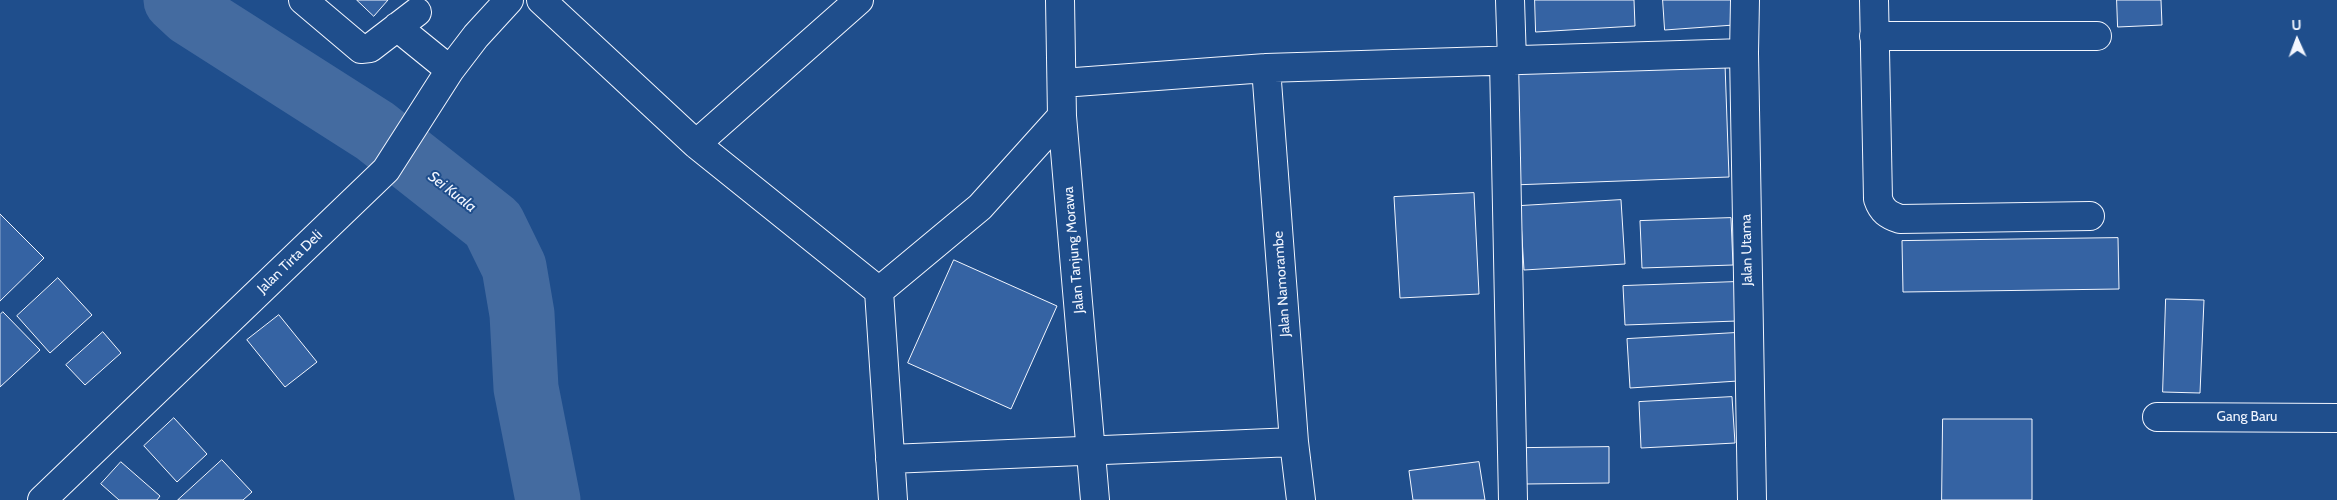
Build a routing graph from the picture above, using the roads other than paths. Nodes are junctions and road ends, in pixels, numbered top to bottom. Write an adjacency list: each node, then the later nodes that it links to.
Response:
1 (303, 0): 14 (street)
2 (509, 0): 14 (street, Jalan Tirta Deli)
3 (541, 0): 17 (street)
4 (859, 0): 17 (street)
5 (1060, 0): 15 (street, Jalan Tanjung Morawa)
6 (1510, 0): 12 (street)
7 (1745, 0): 11 (street, Jalan Utama)
8 (1874, 0): 9 (street)
9 (1874, 36): 10 (street); 18 (street)
10 (2097, 36)
11 (1744, 54): 12 (street); 30 (street, Jalan Utama)
12 (1508, 61): 13 (street); 29 (street)
13 (1266, 68): 15 (street); 22 (street, Jalan Namorambe)
14 (446, 76): 25 (street, Jalan Tirta Deli)
15 (1062, 83): 16 (street, Jalan Tanjung Morawa)
16 (1062, 116): 19 (street); 23 (street, Jalan Tanjung Morawa)
17 (696, 144): 19 (street)
18 (2090, 216)
19 (879, 291): 24 (street)
20 (2157, 417): 21 (street, Gang Baru)
21 (2337, 418)
22 (1294, 442): 23 (street); 28 (street, Jalan Namorambe)
23 (1091, 452): 24 (street); 27 (street, Jalan Tanjung Morawa)
24 (890, 459): 26 (street)
25 (42, 500)
26 (894, 500)
27 (1095, 500)
28 (1301, 500)
29 (1513, 500)
30 (1752, 500)

